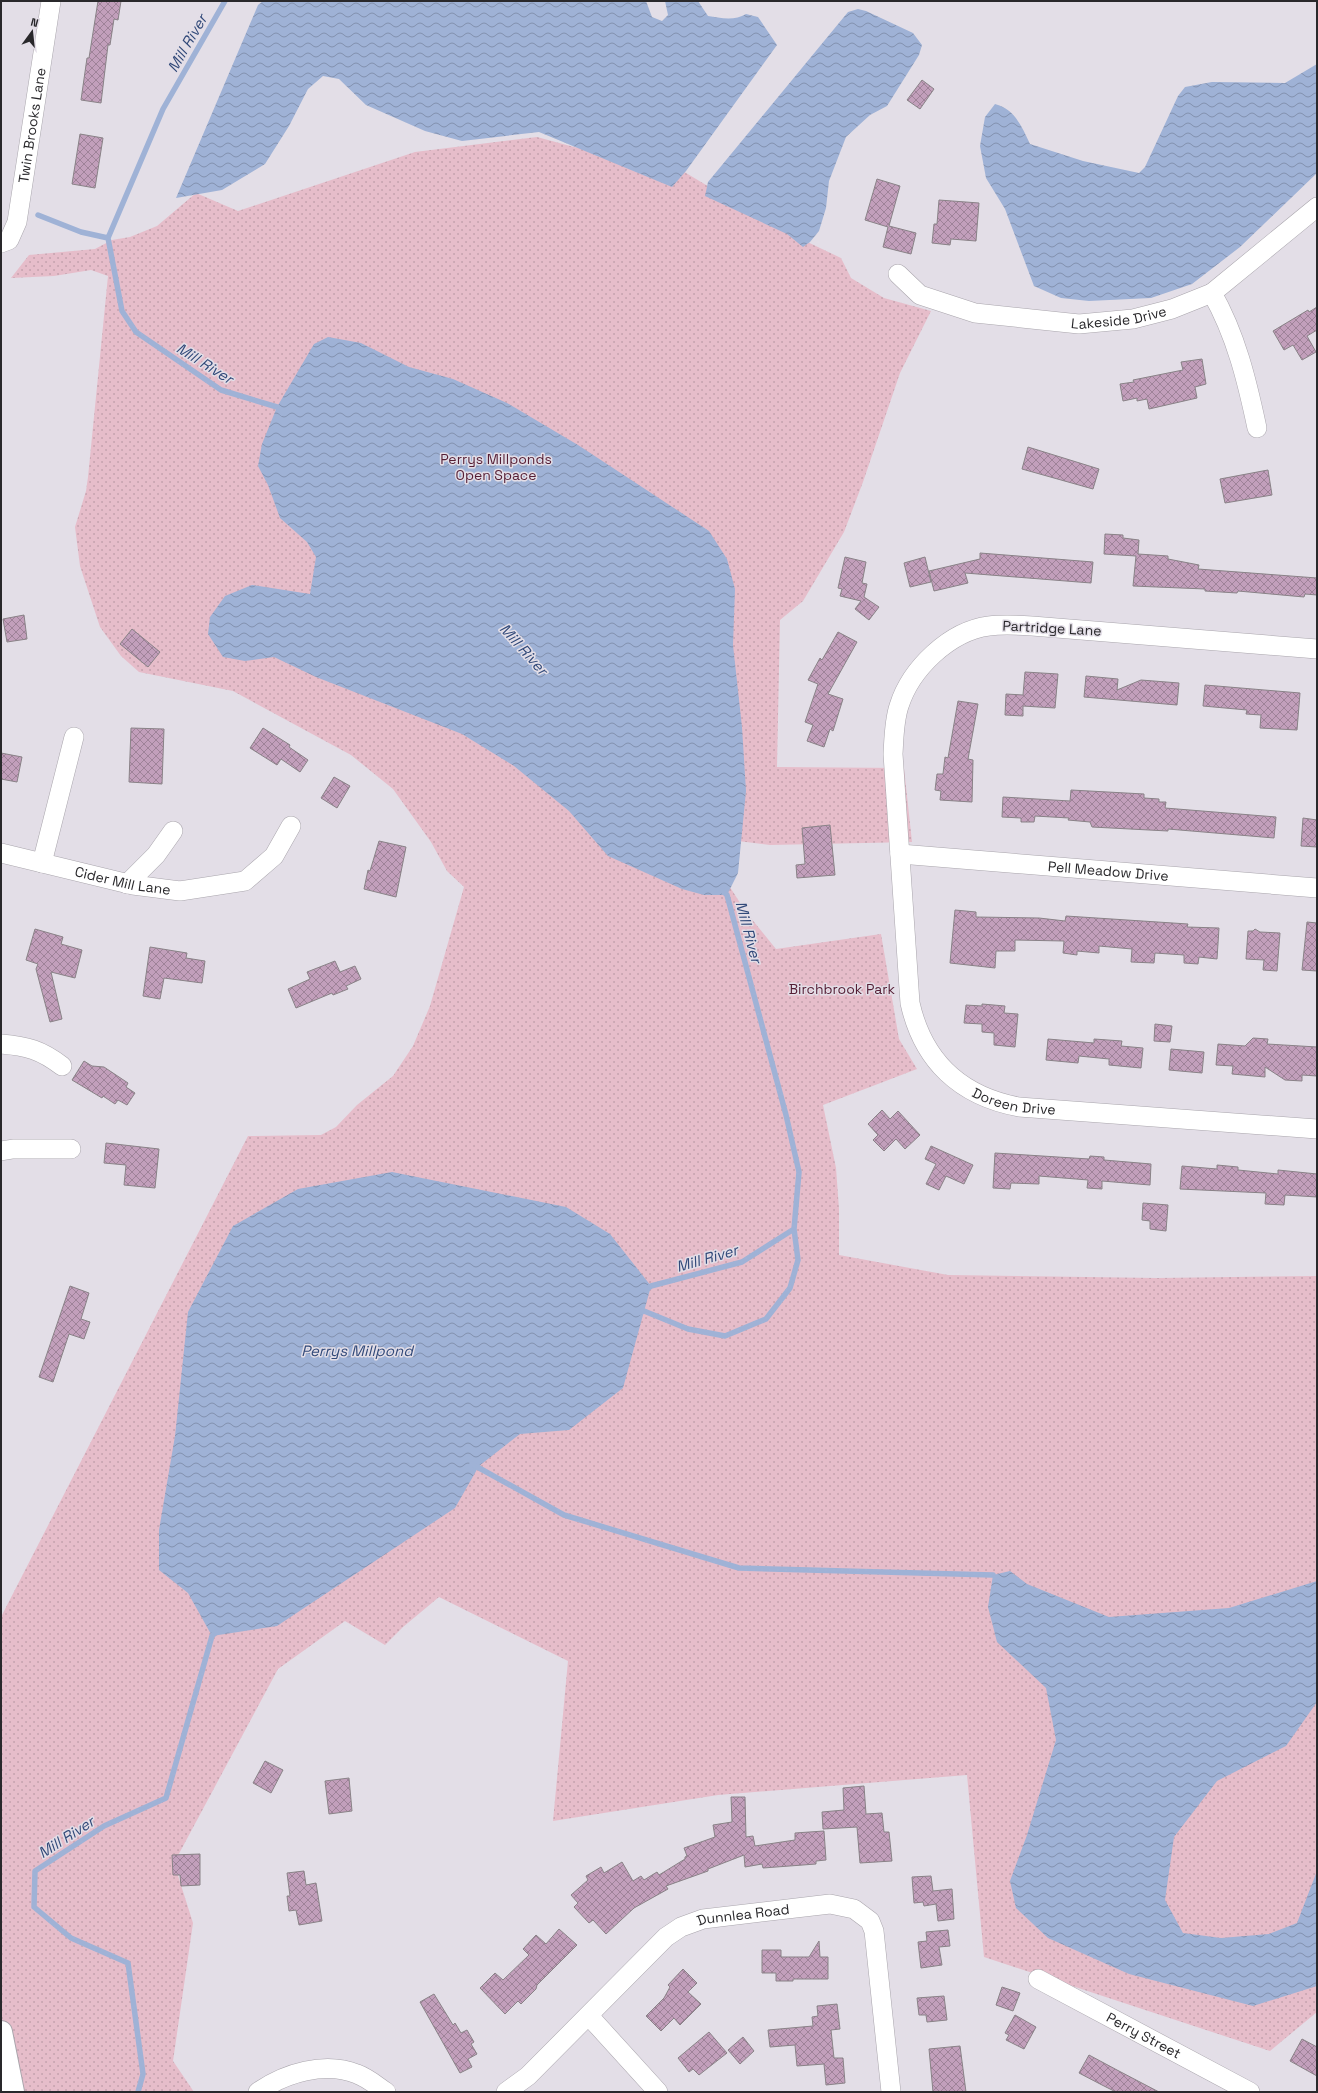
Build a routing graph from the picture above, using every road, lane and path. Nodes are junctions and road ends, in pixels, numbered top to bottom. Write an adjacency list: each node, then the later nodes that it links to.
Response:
1 (51, 1): 3 (street, Twin Brooks Lane)
2 (1317, 207): 5 (street, Lakeside Drive)
3 (1, 243)
4 (898, 274): 5 (street, Lakeside Drive)
5 (1212, 293): 6 (street)
6 (1256, 428)
7 (1317, 649): 12 (street, Partridge Lane)
8 (74, 737): 13 (street)
9 (291, 826): 14 (street, Cider Mill Lane)
10 (173, 831): 14 (street)
11 (1, 853): 13 (street, Cider Mill Lane)
12 (900, 854): 15 (street, Pell Meadow Drive); 18 (street, Doreen Drive)
13 (42, 863): 14 (street, Cider Mill Lane)
14 (127, 884)
15 (1317, 888)
16 (1, 1044): 17 (street)
17 (62, 1066)
18 (1317, 1129)
19 (70, 1148): 20 (street)
20 (1, 1151)
21 (1038, 1979): 30 (street, Perry Street)
22 (589, 2016): 27 (street, Dunnlea Road); 28 (street); 29 (street, Dunnlea Road)
23 (1, 2032): 24 (main road)
24 (13, 2092)
25 (258, 2092): 26 (street)
26 (386, 2092)
27 (506, 2092)
28 (658, 2092)
29 (891, 2092)
30 (1250, 2092)

